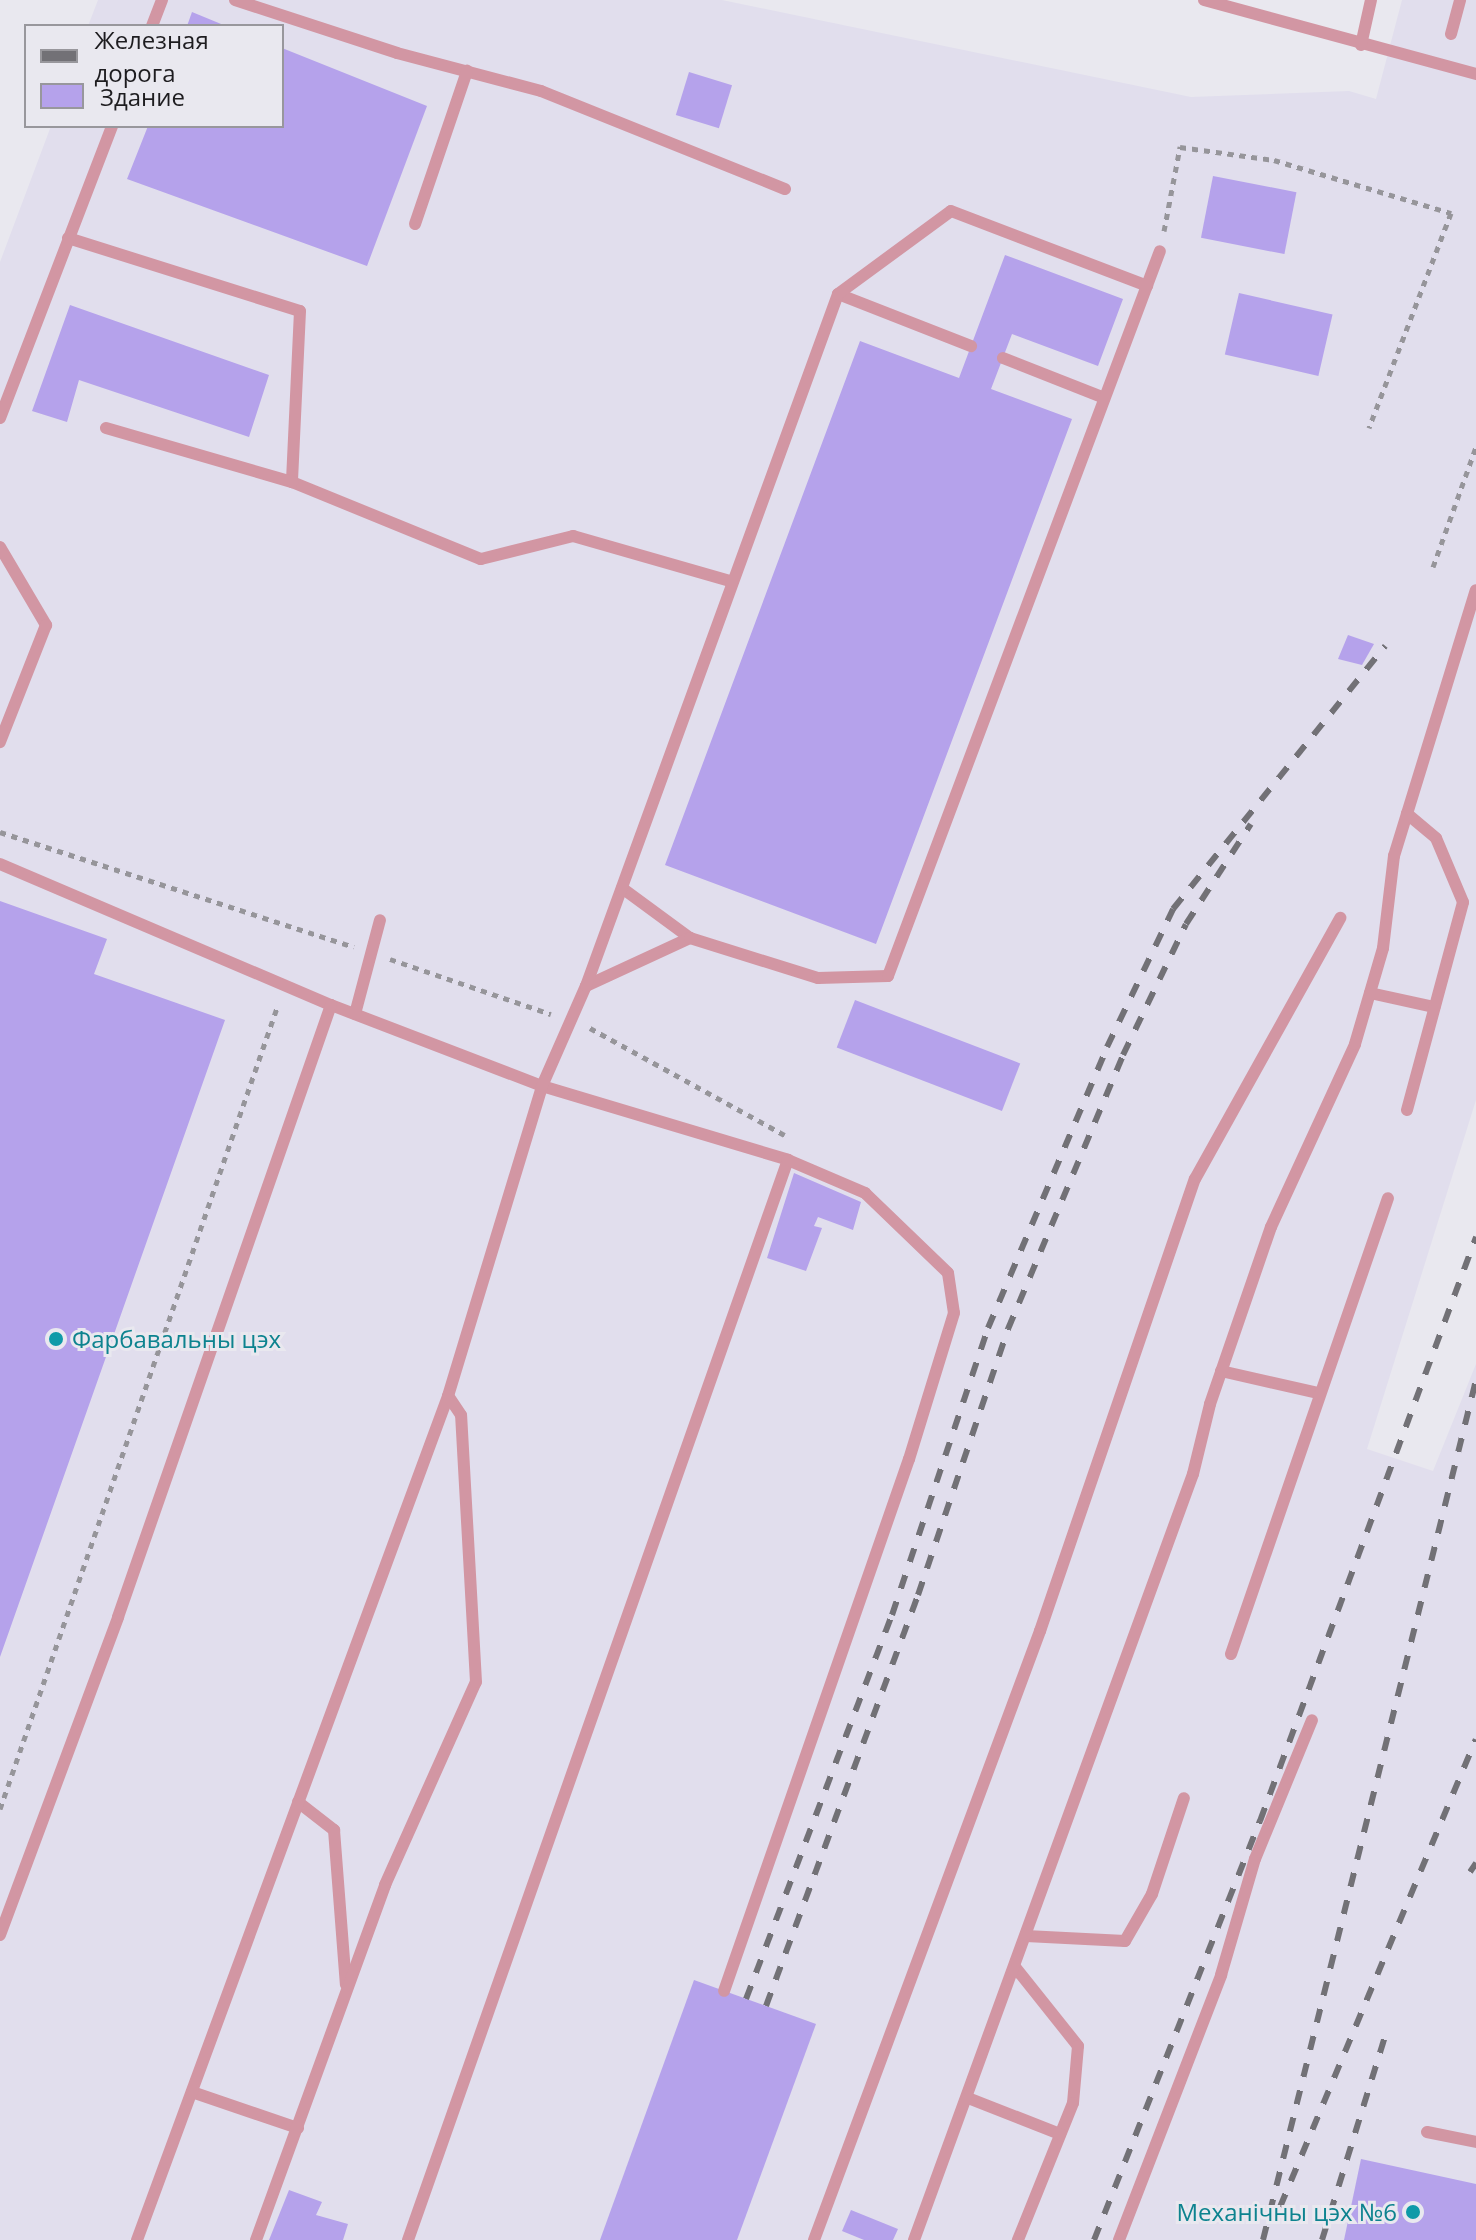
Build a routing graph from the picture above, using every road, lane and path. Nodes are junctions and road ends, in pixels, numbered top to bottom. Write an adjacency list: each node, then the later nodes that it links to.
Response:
1 (162, 0): 7 (lane)
2 (235, 0): 10 (lane)
3 (1204, 0): 6 (lane)
4 (1371, 0): 9 (lane)
5 (1460, 0): 8 (lane)
6 (1248, 6): 9 (lane)
7 (153, 24)
8 (1451, 34)
9 (1361, 45): 11 (lane)
10 (467, 71): 13 (lane); 14 (lane)
11 (1476, 74)
12 (111, 128): 15 (lane)
13 (785, 189)
14 (415, 224)
15 (68, 238): 22 (lane); 26 (lane)
16 (1160, 251): 17 (lane); 24 (path)
17 (1147, 286): 18 (lane); 21 (lane)
18 (838, 294): 19 (lane); 29 (lane)
19 (971, 346)
20 (1003, 358): 21 (lane)
21 (1102, 397): 38 (lane)
22 (0, 418)
23 (106, 428): 26 (lane)
24 (1369, 428)
25 (1476, 447): 28 (path)
26 (292, 482): 29 (lane)
27 (0, 547): 31 (lane)
28 (1433, 567)
29 (733, 582): 35 (lane)
30 (1476, 590): 32 (lane)
31 (0, 742)
32 (1407, 814): 42 (lane); 44 (lane)
33 (0, 832): 39 (path)
34 (0, 864): 40 (lane)
35 (622, 888): 38 (lane); 41 (lane)
36 (1340, 918): 70 (lane)
37 (380, 920): 39 (lane)
38 (690, 938): 41 (lane)
39 (371, 952): 45 (lane); 46 (path)
40 (285, 986): 43 (lane); 58 (path)
41 (586, 986): 46 (lane)
42 (1370, 993): 44 (lane); 51 (lane)
43 (331, 1005): 45 (lane); 59 (lane)
44 (1434, 1007): 48 (lane)
45 (355, 1014): 47 (lane)
46 (570, 1021): 47 (lane); 49 (path)
47 (542, 1086): 49 (lane); 53 (lane)
48 (1407, 1110)
49 (788, 1160): 63 (lane); 73 (lane)
50 (1388, 1198): 52 (lane)
51 (1221, 1371): 52 (lane); 60 (lane)
52 (1318, 1393): 54 (lane)
53 (448, 1396): 57 (lane); 62 (lane)
54 (1231, 1654)
55 (1312, 1720): 76 (lane)
56 (1184, 1798): 60 (lane)
57 (298, 1802): 62 (lane); 64 (lane)
58 (0, 1809)
59 (0, 1935)
60 (1026, 1936): 61 (lane)
61 (1015, 1967): 65 (lane); 68 (lane)
62 (346, 1991): 66 (lane)
63 (724, 1991)
64 (192, 2092): 66 (lane); 71 (lane)
65 (968, 2098): 68 (lane); 74 (lane)
66 (298, 2128): 72 (lane)
67 (1427, 2132): 69 (lane)
68 (1060, 2134): 75 (lane)
69 (1476, 2142)
70 (818, 2239)
71 (137, 2240)
72 (256, 2240)
73 (408, 2240)
74 (914, 2240)
75 (1018, 2240)
76 (1119, 2240)

